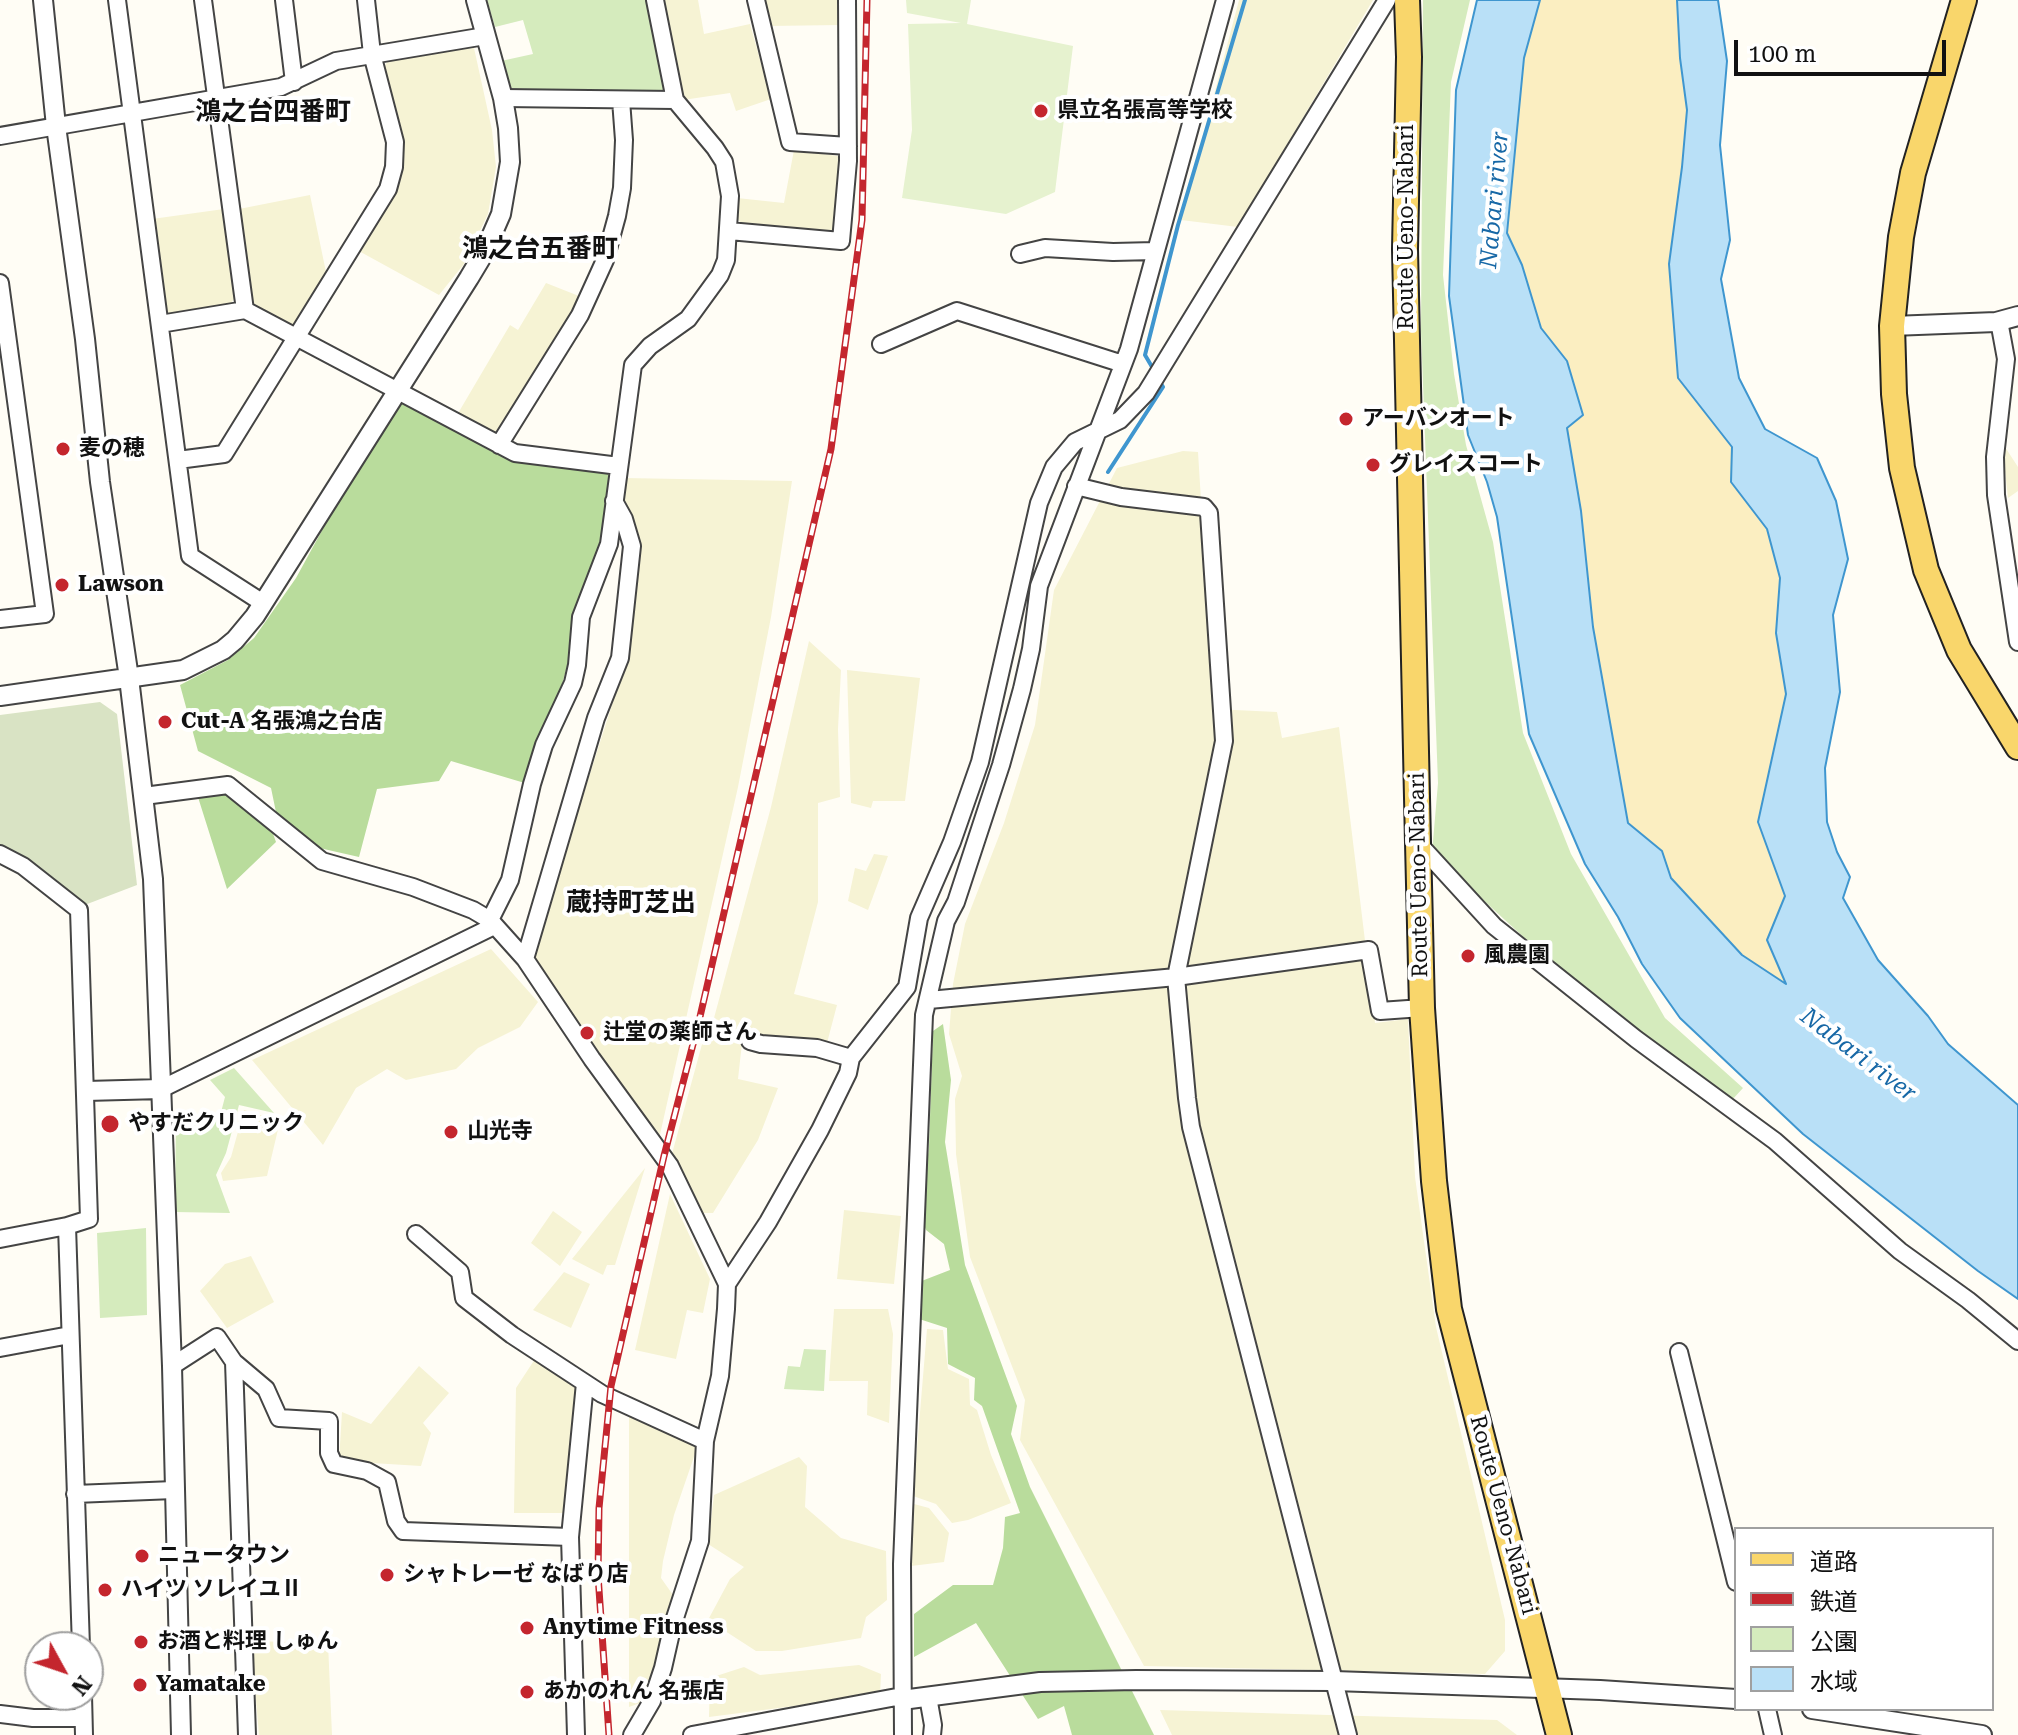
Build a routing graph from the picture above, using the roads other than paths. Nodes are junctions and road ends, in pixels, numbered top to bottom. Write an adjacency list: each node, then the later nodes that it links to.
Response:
1 (43, 0): 22 (street)
2 (117, 0): 21 (street)
3 (203, 0): 17 (street)
4 (284, 0): 16 (street)
5 (366, 0): 15 (street)
6 (476, 0): 14 (street)
7 (655, 0): 20 (street)
8 (756, 0): 24 (street)
9 (847, 0): 24 (street)
10 (1225, 0): 26 (street)
11 (1387, 0): 39 (street)
12 (1407, 0): 52 (main road, Route Ueno-Nabari)
13 (1964, 0): 33 (main road)
14 (485, 36): 15 (street); 18 (street)
15 (372, 54): 16 (street); 34 (street)
16 (294, 82): 17 (street)
17 (217, 98): 21 (street); 29 (street)
18 (503, 98): 19 (street); 38 (street)
19 (621, 100): 20 (street); 40 (street)
20 (675, 100): 25 (street)
21 (130, 113): 22 (street); 32 (street)
22 (56, 126): 23 (street); 48 (street)
23 (0, 136)
24 (848, 146): 25 (street)
25 (729, 231): 42 (street)
26 (1155, 251): 27 (street); 37 (street)
27 (1020, 254)
28 (0, 283): 36 (street)
29 (245, 310): 32 (street); 34 (street)
30 (2018, 316): 31 (street)
31 (1999, 321): 33 (street); 47 (street)
32 (160, 324): 41 (street)
33 (1892, 326): 50 (main road)
34 (296, 337): 38 (street); 41 (street)
35 (881, 344): 37 (street)
36 (4, 352): 46 (street)
37 (1123, 364): 39 (street)
38 (395, 392): 40 (street); 45 (street)
39 (1100, 429): 43 (street); 60 (street)
40 (499, 445): 42 (street)
41 (178, 460): 45 (street)
42 (619, 466): 44 (street)
43 (1076, 486): 56 (street); 57 (street)
44 (614, 501): 54 (street); 55 (street)
45 (263, 603): 48 (street)
46 (0, 619)
47 (2018, 642)
48 (129, 678): 49 (street); 51 (street)
49 (0, 696)
50 (2018, 747)
51 (144, 796): 54 (street); 61 (street)
52 (1418, 843): 58 (main road, Route Ueno-Nabari); 68 (street)
53 (0, 854): 62 (street)
54 (492, 923): 55 (street); 61 (street)
55 (525, 959): 66 (street)
56 (1176, 977): 57 (street); 58 (street); 80 (street)
57 (929, 1000): 83 (street)
58 (1422, 1008): 81 (main road, Route Ueno-Nabari)
59 (750, 1041): 60 (street)
60 (851, 1058): 66 (street)
61 (161, 1089): 62 (street); 72 (street)
62 (86, 1091): 63 (street)
63 (67, 1226): 65 (street); 67 (street)
64 (416, 1234): 73 (street)
65 (0, 1239)
66 (727, 1284): 74 (street)
67 (70, 1335): 69 (street); 76 (street)
68 (2018, 1341)
69 (0, 1348)
70 (1679, 1352): 78 (street)
71 (234, 1362): 72 (street); 77 (street); 90 (street)
72 (172, 1366): 75 (street)
73 (585, 1383): 74 (street); 77 (street)
74 (705, 1441): 92 (street)
75 (174, 1490): 76 (street); 89 (street)
76 (75, 1494): 79 (street)
77 (570, 1537): 91 (street)
78 (1734, 1574)
79 (80, 1631)
80 (1334, 1681): 81 (street); 82 (street); 96 (street)
81 (1548, 1688): 84 (street); 97 (main road, Route Ueno-Nabari)
82 (928, 1697): 83 (street); 95 (street)
83 (902, 1698): 93 (street); 94 (street)
84 (1734, 1699)
85 (1767, 1711): 98 (street)
86 (1825, 1711): 99 (street)
87 (0, 1714): 88 (street)
88 (84, 1726)
89 (181, 1735)
90 (247, 1735)
91 (576, 1735)
92 (632, 1735)
93 (692, 1735)
94 (903, 1735)
95 (932, 1735)
96 (1348, 1735)
97 (1559, 1735)
98 (1773, 1735)
99 (1982, 1735)

